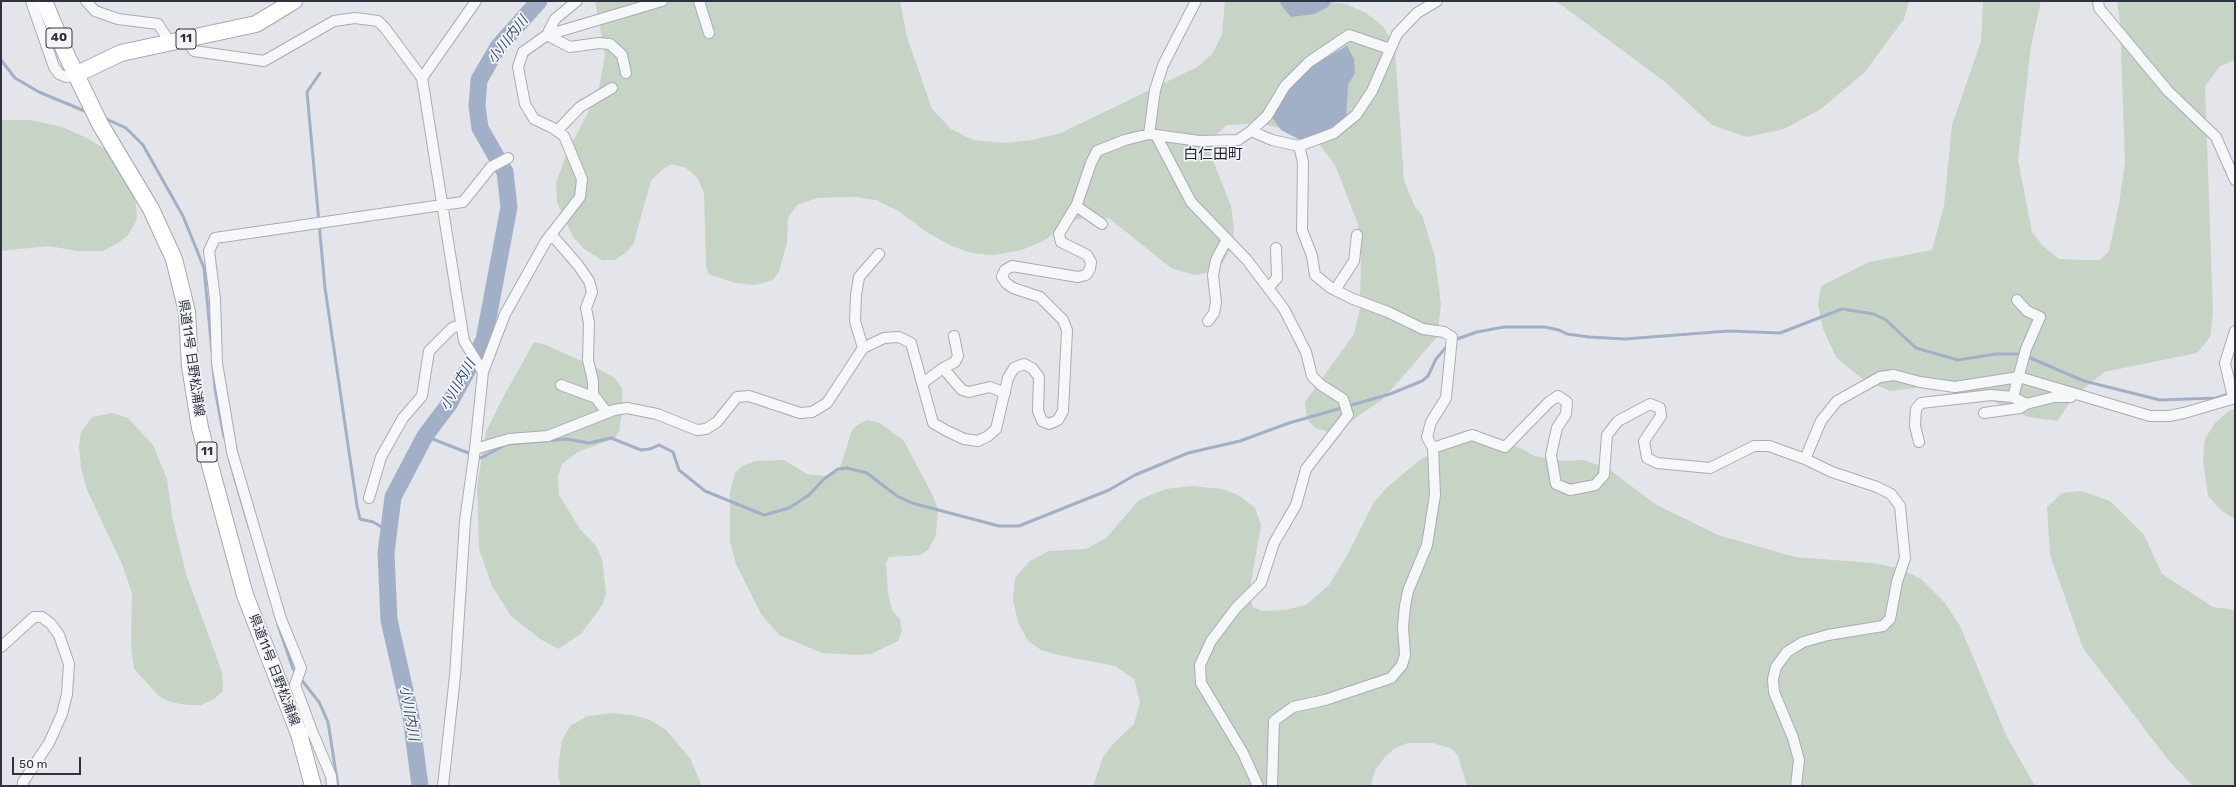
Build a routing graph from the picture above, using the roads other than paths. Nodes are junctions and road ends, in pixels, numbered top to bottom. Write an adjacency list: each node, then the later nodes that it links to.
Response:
1 (31, 1): 18 (street)
2 (44, 1): 18 (main road, 40)
3 (86, 1): 15 (street)
4 (294, 1): 14 (main road, 11)
5 (476, 1): 19 (street)
6 (577, 1): 13 (street)
7 (662, 1): 13 (street)
8 (699, 1): 12 (street)
9 (1196, 1): 23 (street)
10 (1437, 1): 16 (street)
11 (2098, 1): 26 (street)
12 (709, 33)
13 (547, 35): 17 (street); 21 (street)
14 (185, 39): 15 (main road, 11); 19 (street)
15 (170, 42): 18 (main road, 11)
16 (1390, 49): 22 (street); 24 (street)
17 (626, 73)
18 (75, 75): 62 (main road, 県道11号 日野松浦線 / 11)
19 (422, 78): 27 (street)
20 (612, 88): 21 (street)
21 (557, 131): 30 (street)
22 (1251, 131): 23 (street); 24 (street)
23 (1153, 136): 28 (street); 32 (street)
24 (1299, 146): 36 (street)
25 (508, 158): 27 (street)
26 (2235, 180)
27 (443, 205): 39 (street); 62 (street)
28 (1076, 206): 29 (street); 48 (street)
29 (1102, 224)
30 (551, 234): 44 (street); 49 (street)
31 (1357, 235): 36 (street)
32 (1227, 239): 35 (street); 38 (street)
33 (1276, 248): 35 (street)
34 (879, 254): 42 (street)
35 (1268, 288): 67 (street)
36 (1335, 290): 57 (street)
37 (2017, 300): 45 (street)
38 (1208, 321)
39 (461, 325): 44 (street); 60 (street)
40 (2235, 331): 51 (street)
41 (954, 336): 43 (street)
42 (863, 348): 47 (street); 54 (street)
43 (943, 368): 47 (street); 48 (street)
44 (483, 372): 58 (street)
45 (2020, 372): 50 (street); 52 (street); 59 (street)
46 (561, 384): 49 (street)
47 (923, 384): 48 (street)
48 (1005, 393)
49 (593, 397): 54 (street)
50 (2013, 397): 53 (street); 56 (street)
51 (2234, 397): 52 (street)
52 (2087, 398): 53 (street)
53 (2026, 404): 55 (street)
54 (607, 413): 58 (street)
55 (1984, 413)
56 (1919, 442)
57 (1433, 448): 59 (street); 68 (street)
58 (475, 450): 66 (street)
59 (1804, 459): 69 (street)
60 (368, 498)
61 (1, 647): 63 (street)
62 (306, 733): 64 (main road, 県道11号 日野松浦線 / 11); 65 (street)
63 (23, 786)
64 (313, 786)
65 (332, 786)
66 (443, 786)
67 (1258, 786)
68 (1272, 786)
69 (1796, 786)

